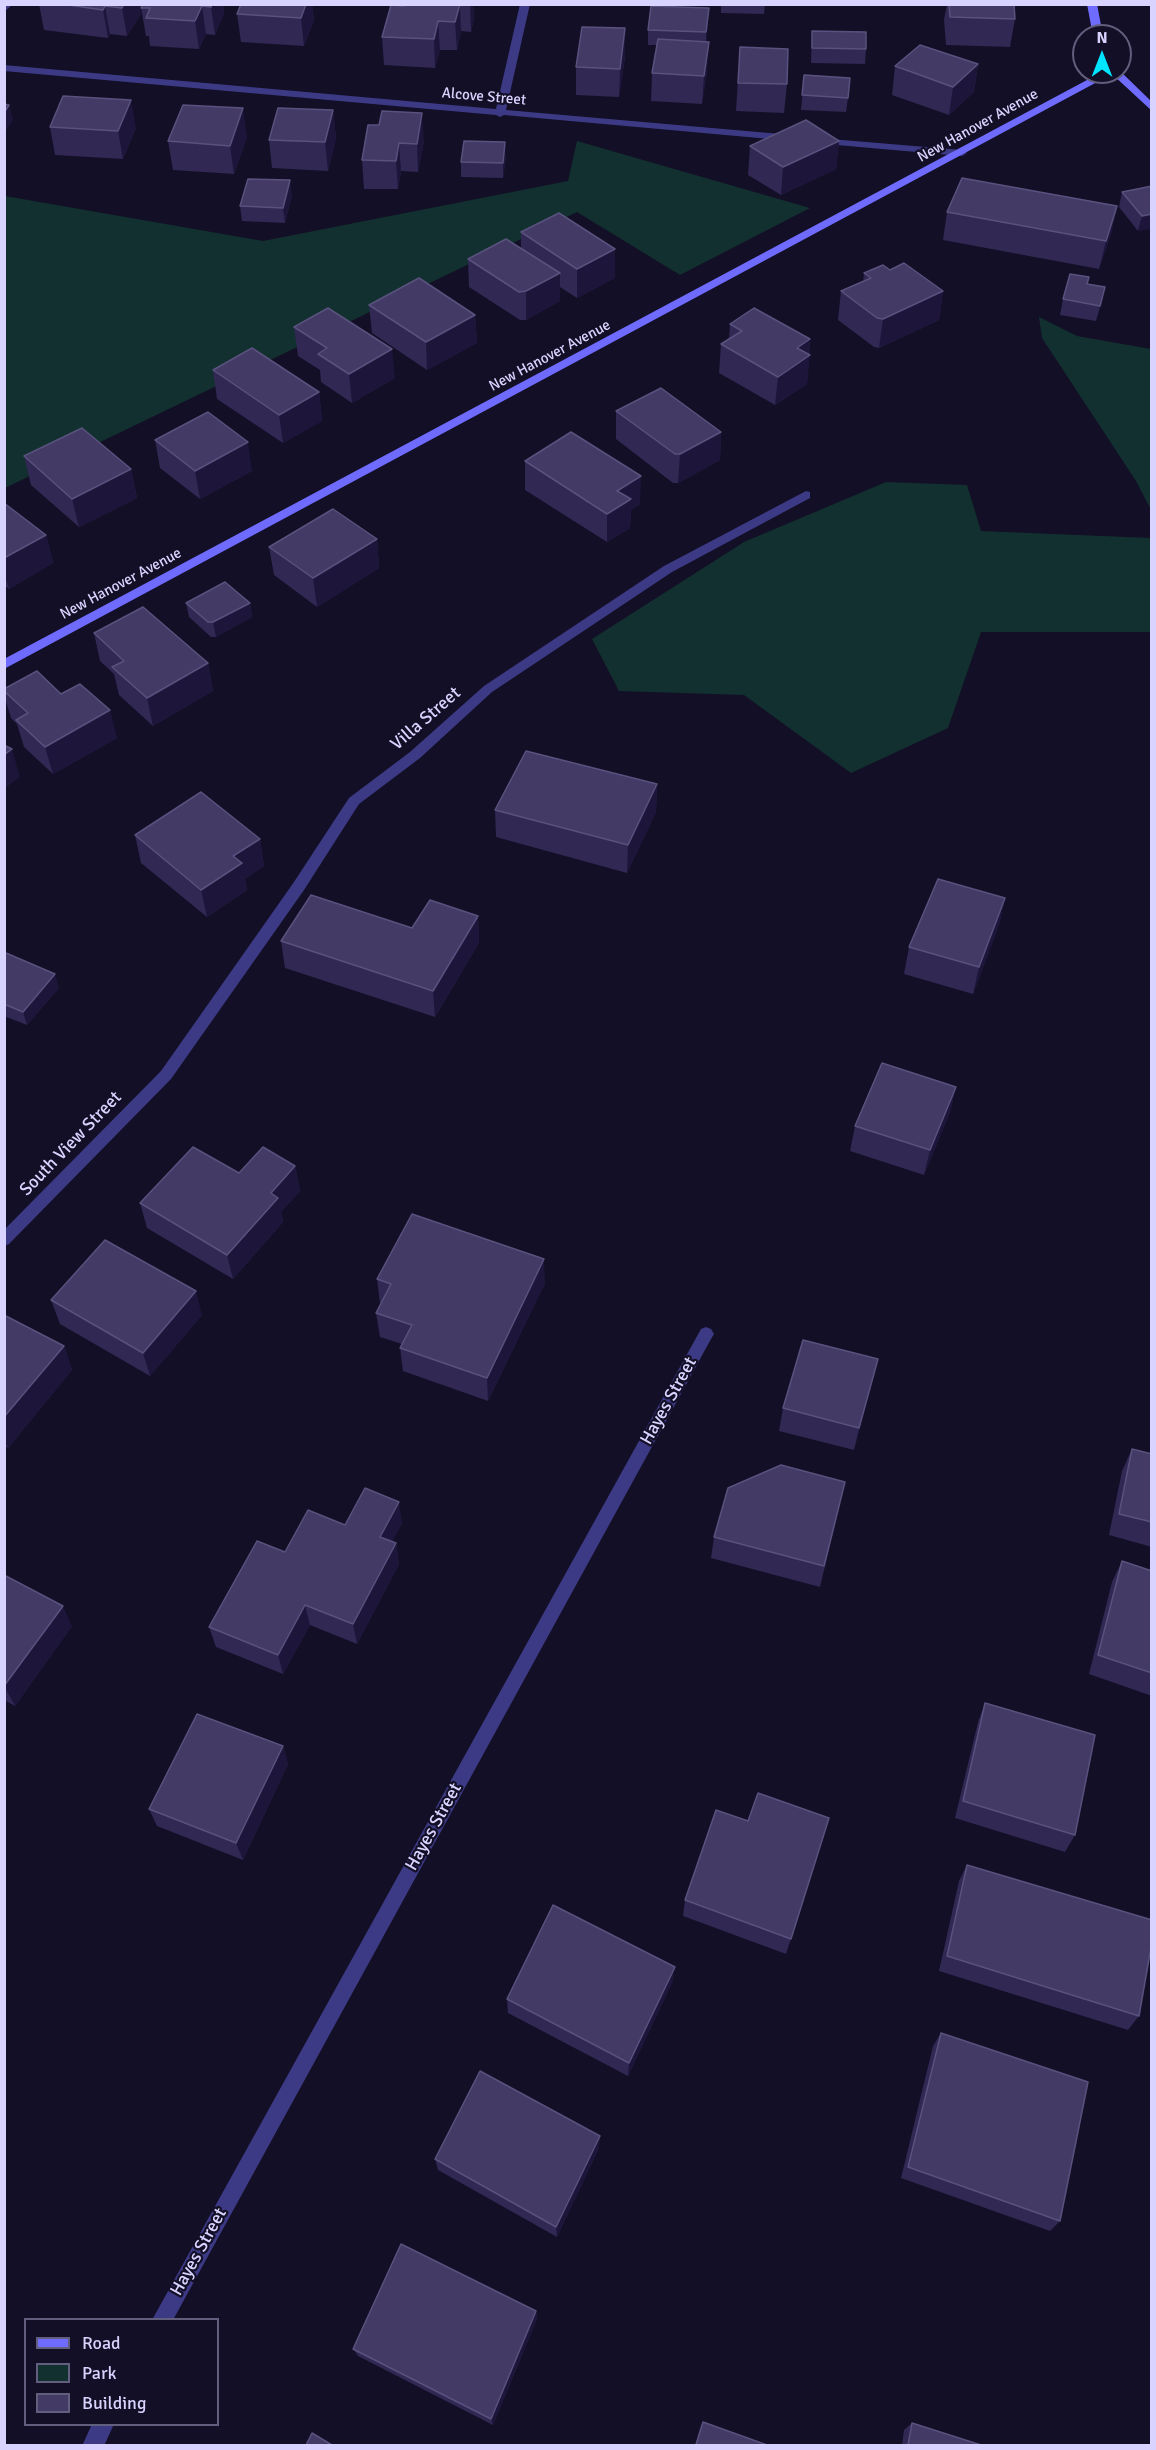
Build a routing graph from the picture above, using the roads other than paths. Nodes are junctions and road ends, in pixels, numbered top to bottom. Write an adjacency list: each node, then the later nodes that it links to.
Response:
1 (9, 4): 4 (street)
2 (525, 4): 10 (street)
3 (1092, 4): 5 (main road)
4 (4, 9)
5 (1096, 24)
6 (4, 68): 10 (street, Alcove Street)
7 (1087, 84): 11 (main road, New Hanover Avenue)
8 (1128, 84): 9 (main road)
9 (1152, 108)
10 (500, 114): 11 (street, Alcove Street)
11 (962, 153): 13 (main road, New Hanover Avenue)
12 (806, 495): 14 (street, Villa Street)
13 (4, 665)
14 (166, 1075): 15 (street, South View Street)
15 (4, 1240)
16 (706, 1334): 17 (street, Hayes Street)
17 (163, 2318)
18 (103, 2426): 19 (street)
19 (92, 2445)

